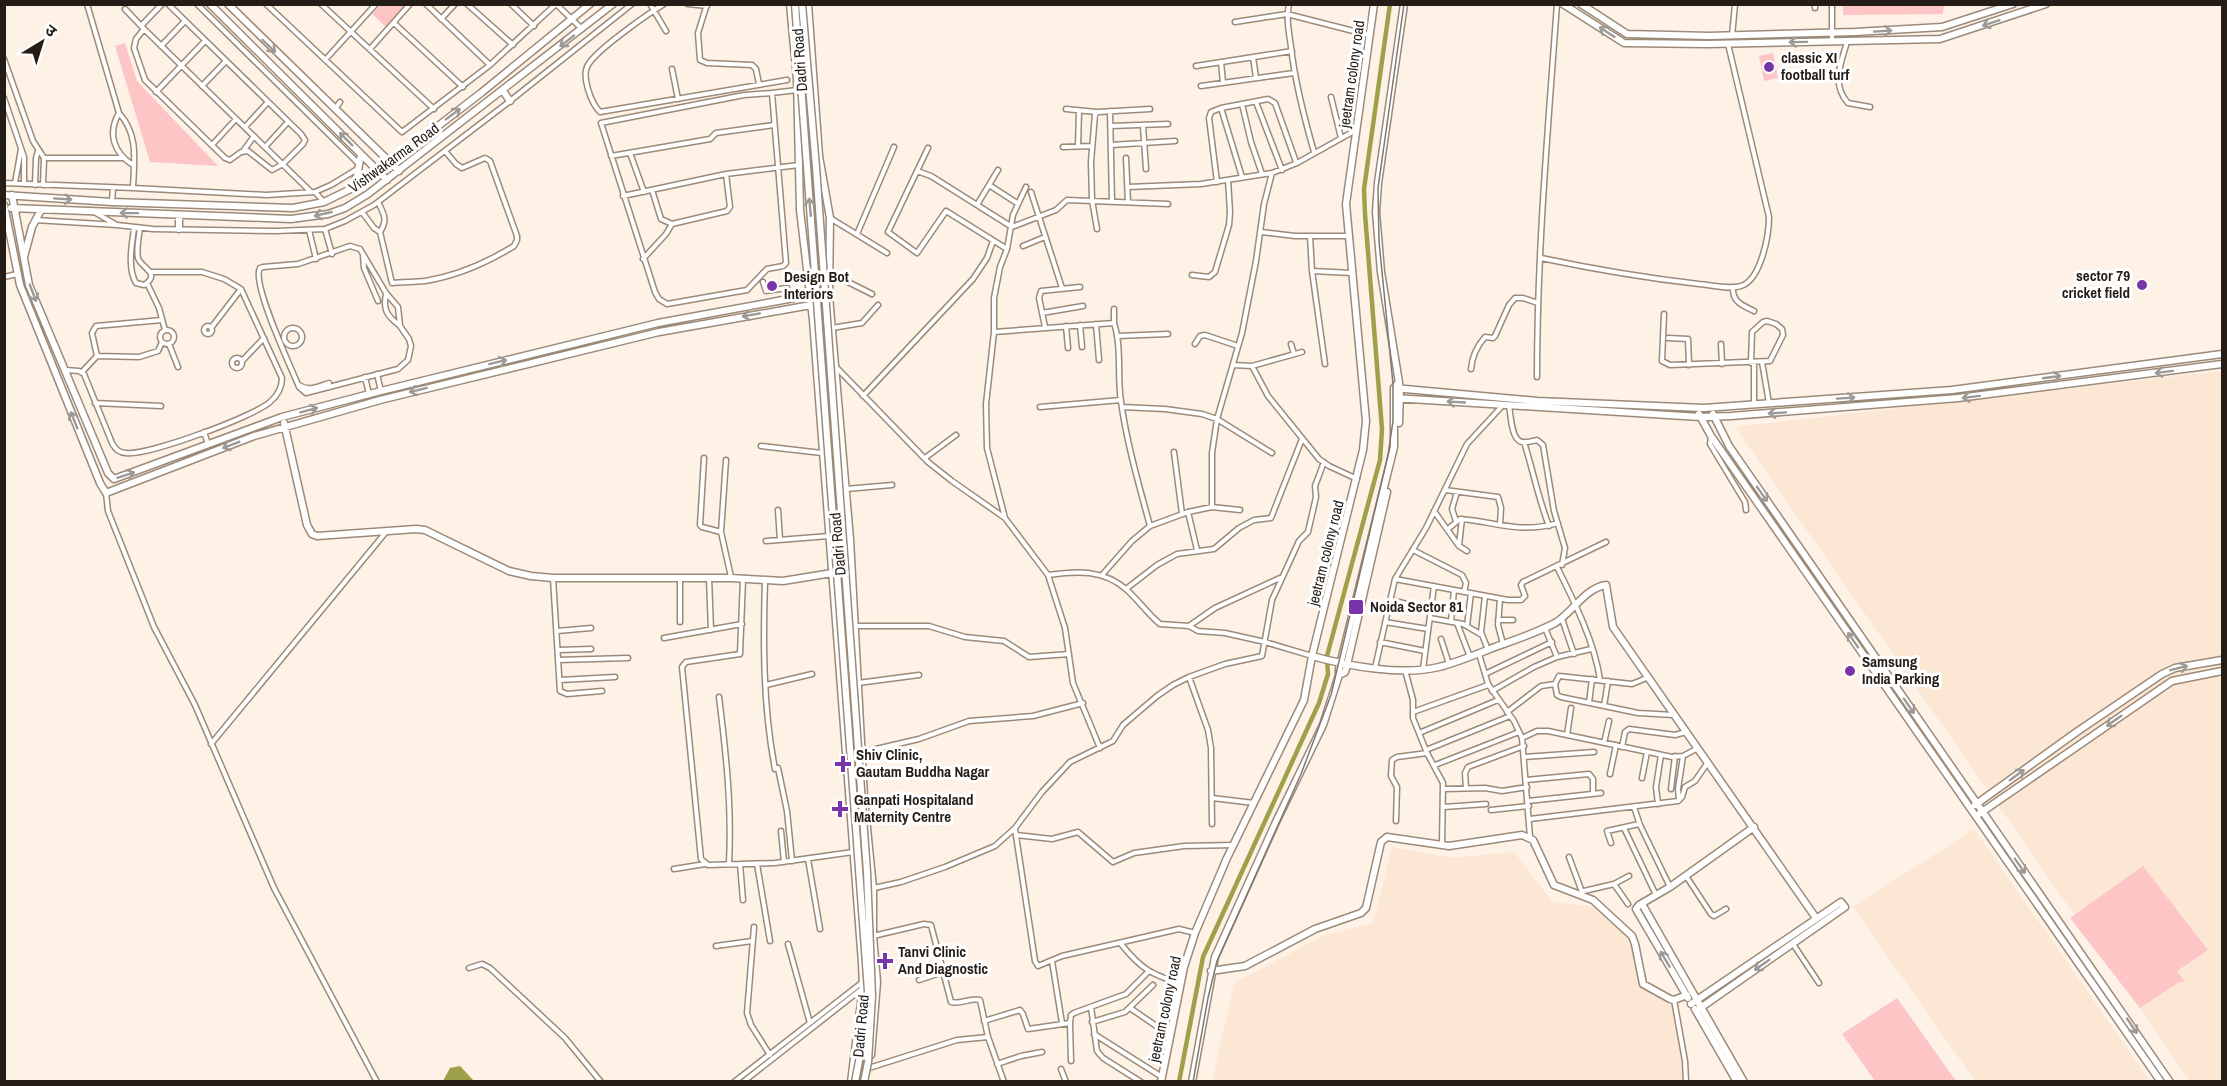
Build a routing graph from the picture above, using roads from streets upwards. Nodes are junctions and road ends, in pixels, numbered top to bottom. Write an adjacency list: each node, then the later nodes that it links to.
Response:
1 (87, 4): 99 (street)
2 (162, 4): 46 (street)
3 (168, 4): 42 (street)
4 (197, 4): 136 (street)
5 (210, 4): 126 (street, one-way to 5)
6 (228, 4): 92 (street, one-way to 92)
7 (266, 4): 63 (street)
8 (321, 4): 49 (street)
9 (410, 4): 44 (street)
10 (426, 4): 41 (street)
11 (455, 4): 41 (street)
12 (466, 4): 57 (street)
13 (511, 4): 45 (street)
14 (556, 4): 40 (street); 45 (street)
15 (590, 4): 40 (street, Vishwakarma Road)
16 (612, 4): 47 (street, Vishwakarma Road)
17 (632, 4): 85 (street)
18 (650, 4): 38 (street)
19 (664, 4): 38 (street)
20 (688, 4): 36 (street)
21 (790, 4): 78 (street, Dadri Road)
22 (795, 4): 576 (street, one-way to 22, bridge)
23 (802, 4): 577 (street, bridge)
24 (808, 4): 184 (street, Dadri Road)
25 (1289, 4): 39 (street)
26 (1374, 4): 51 (street, jeetram colony road)
27 (1404, 4): 292 (street)
28 (1557, 4): 209 (street)
29 (1563, 4): 56 (street, one-way to 29)
30 (1581, 4): 52 (street)
31 (1735, 4): 52 (street)
32 (1832, 4): 50 (street)
33 (2013, 4): 50 (street, one-way to 33)
34 (2046, 4): 55 (street, one-way to 55)
35 (376, 5): 49 (street)
36 (707, 5): 74 (street)
37 (125, 9): 46 (street)
38 (654, 11): 48 (street); 84 (street)
39 (1287, 14): 43 (street); 51 (street); 60 (street)
40 (572, 19): 47 (street); 131 (street, Vishwakarma Road, one-way to 40)
41 (441, 20): 66 (street)
42 (185, 21): 53 (street); 58 (street)
43 (1235, 22)
44 (394, 23): 59 (street); 77 (street)
45 (534, 26): 57 (street)
46 (142, 28): 58 (street); 80 (street)
47 (582, 29): 79 (street, Vishwakarma Road, one-way to 79)
48 (666, 31)
49 (351, 32): 59 (street); 63 (street)
50 (1833, 33): 52 (street); 54 (street)
51 (1370, 36): 107 (street, jeetram colony road)
52 (1732, 36)
53 (206, 41): 64 (street); 67 (street)
54 (1832, 42): 55 (street); 56 (street, one-way to 56)
55 (1847, 42): 90 (street)
56 (1728, 43): 223 (street)
57 (513, 45): 66 (street)
58 (161, 46): 67 (street)
59 (370, 49): 93 (street)
60 (1292, 51): 61 (street); 70 (street)
61 (1253, 57): 65 (street); 71 (street)
62 (4, 59): 121 (street)
63 (325, 60): 93 (street)
64 (226, 61): 75 (street); 86 (street)
65 (1221, 62): 68 (street); 73 (street)
66 (490, 65): 77 (street)
67 (182, 66): 75 (street); 80 (street)
68 (1196, 66)
69 (672, 69): 84 (street)
70 (1294, 73): 71 (street); 124 (street)
71 (1256, 78): 73 (street)
72 (787, 80): 74 (street)
73 (1223, 83): 76 (street)
74 (759, 84): 84 (street)
75 (202, 86): 100 (street)
76 (1201, 86)
77 (463, 87): 93 (street)
78 (797, 90): 81 (street); 135 (street, Dadri Road)
79 (503, 91): 85 (street); 142 (street, Vishwakarma Road)
80 (156, 92): 112 (street)
81 (772, 93): 103 (street); 127 (street)
82 (1331, 97): 109 (street)
83 (4, 98): 119 (street)
84 (678, 99)
85 (510, 101): 123 (street)
86 (268, 102): 101 (street); 106 (street)
87 (340, 102): 92 (street)
88 (1256, 102): 89 (street); 132 (street); 140 (street)
89 (1242, 104): 91 (street); 146 (street)
90 (1870, 107)
91 (1221, 108): 147 (street); 150 (street)
92 (334, 109): 131 (street)
93 (434, 109)
94 (1066, 109): 96 (street)
95 (1150, 109): 97 (street)
96 (1079, 111): 98 (street); 114 (street)
97 (1110, 111): 98 (street); 104 (street)
98 (1096, 112): 115 (street)
99 (119, 113): 129 (street); 134 (street)
100 (236, 119): 106 (street); 112 (street)
101 (288, 122): 116 (street); 133 (street)
102 (1168, 124): 105 (street)
103 (774, 125): 125 (street); 137 (street)
104 (1110, 126): 105 (street); 113 (street)
105 (1143, 126): 111 (street)
106 (245, 127): 108 (street)
107 (1356, 130): 109 (street); 200 (street, jeetram colony road)
108 (254, 136): 116 (street); 122 (street)
109 (1341, 138): 124 (street)
110 (1175, 141): 111 (street)
111 (1144, 144): 113 (street); 138 (street)
112 (212, 145): 122 (street)
113 (1111, 145): 169 (street)
114 (1078, 146): 115 (street); 118 (street)
115 (1092, 146): 168 (street)
116 (265, 147): 133 (street)
117 (894, 147): 198 (street)
118 (1063, 147)
119 (21, 148): 152 (street); 153 (street)
120 (928, 148): 143 (street)
121 (38, 151): 128 (street); 154 (street)
122 (243, 151): 133 (street)
123 (445, 151): 172 (street); 196 (street)
124 (1314, 152): 132 (street)
125 (630, 153): 127 (street); 164 (street)
126 (361, 154): 136 (street); 141 (street)
127 (611, 156): 167 (street)
128 (44, 158): 129 (street); 155 (street)
129 (123, 158): 134 (street)
130 (1126, 158): 158 (street)
131 (390, 163): 141 (street, Vishwakarma Road); 142 (street)
132 (1297, 163): 140 (street)
133 (283, 164): 163 (street)
134 (133, 165): 160 (street)
135 (799, 165): 137 (street); 228 (street, Dadri Road)
136 (359, 166): 161 (street); 163 (street)
137 (777, 167): 145 (street); 212 (street)
138 (1146, 169)
139 (998, 170): 156 (street)
140 (1282, 170): 144 (street)
141 (377, 171): 148 (street); 161 (street, Vishwakarma Road)
142 (399, 171): 148 (street, Vishwakarma Road)
143 (917, 171): 176 (street); 202 (street)
144 (1272, 173): 146 (street); 197 (street)
145 (726, 174): 162 (street); 186 (street)
146 (1262, 174): 147 (street)
147 (1242, 177): 149 (street)
148 (387, 180): 182 (street, Vishwakarma Road, one-way to 182)
149 (1228, 180): 150 (street); 217 (street)
150 (1217, 182): 158 (street)
151 (4, 183): 152 (street)
152 (15, 183): 153 (street)
153 (24, 184): 154 (street)
154 (34, 185): 155 (street)
155 (42, 185): 159 (street)
156 (989, 185): 174 (street); 176 (street)
157 (1026, 186): 174 (street)
158 (1128, 187): 173 (street)
159 (113, 188): 160 (street); 170 (street)
160 (132, 188): 163 (street)
161 (350, 190): 171 (street, Vishwakarma Road)
162 (652, 190): 164 (street); 186 (street)
163 (313, 192): 171 (street)
164 (644, 192): 167 (street)
165 (1031, 192): 183 (street)
166 (8, 195): 170 (street, Vishwakarma Road, one-way to 170); 178 (street)
167 (624, 196): 212 (street)
168 (1092, 200): 169 (street); 183 (street); 195 (street)
169 (1112, 201): 173 (street)
170 (112, 202): 171 (street, Vishwakarma Road)
171 (324, 202)
172 (378, 202): 180 (street); 196 (street)
173 (1128, 202): 175 (street)
174 (1017, 203): 188 (street)
175 (1168, 204)
176 (977, 205): 188 (street)
177 (5, 207): 178 (street, Vishwakarma Road); 204 (street)
178 (13, 208): 179 (street, Vishwakarma Road); 210 (street)
179 (41, 210): 181 (street, Vishwakarma Road); 185 (street)
180 (362, 212): 192 (street); 196 (street)
181 (95, 213): 182 (street, Vishwakarma Road, one-way to 181); 187 (street)
182 (179, 214): 191 (street)
183 (1040, 217): 188 (street); 201 (street)
184 (830, 218): 198 (street); 219 (street, Dadri Road)
185 (34, 220): 187 (street); 210 (street)
186 (672, 224): 212 (street)
187 (117, 225): 189 (street)
188 (1012, 227): 205 (street)
189 (134, 228): 190 (street); 221 (street)
190 (140, 228): 191 (street); 214 (street)
191 (179, 229): 194 (street)
192 (325, 229): 194 (street); 207 (street)
193 (4, 230): 204 (street)
194 (309, 230): 211 (street)
195 (1097, 230)
196 (380, 232)
197 (1261, 232): 199 (street); 264 (street)
198 (857, 234): 206 (street)
199 (1310, 236): 200 (street); 213 (street)
200 (1349, 236): 215 (street, jeetram colony road)
201 (1045, 237): 203 (street); 224 (street)
202 (993, 241): 205 (street); 295 (street)
203 (1023, 246)
204 (11, 247): 216 (street)
205 (1007, 249): 251 (street)
206 (887, 253)
207 (332, 254): 208 (street); 211 (street)
208 (363, 255): 226 (street); 231 (street)
209 (1541, 258): 223 (street); 232 (street)
210 (24, 259): 285 (street, one-way to 285)
211 (316, 259): 252 (street)
212 (643, 259)
213 (1312, 271): 215 (street); 276 (street)
214 (150, 272): 221 (street); 225 (street)
215 (1353, 273): 326 (street, jeetram colony road)
216 (17, 274): 218 (street); 330 (street, one-way to 216)
217 (1192, 275)
218 (4, 277)
219 (828, 277): 227 (street); 229 (street, Dadri Road)
220 (763, 282): 230 (street)
221 (147, 283): 241 (street)
222 (1080, 287): 224 (street)
223 (1733, 287): 238 (street)
224 (1062, 288): 239 (street)
225 (241, 289): 248 (street); 256 (street)
226 (386, 293): 245 (street); 245 (street)
227 (872, 294)
228 (810, 296): 229 (street); 230 (street); 233 (street, Dadri Road)
229 (829, 296): 235 (street, Dadri Road)
230 (789, 299): 293 (street, one-way to 230)
231 (378, 301)
232 (1538, 303): 284 (street); 288 (street)
233 (811, 305): 235 (street); 311 (street, one-way to 311); 320 (street, Dadri Road)
234 (878, 305): 249 (street)
235 (830, 306): 249 (street, Dadri Road)
236 (1083, 306): 239 (street)
237 (1114, 309): 242 (street)
238 (1754, 311)
239 (1042, 313): 247 (street)
240 (1664, 314): 280 (street)
241 (162, 320): 250 (street); 271 (street)
242 (1114, 323): 243 (street); 255 (street)
243 (1096, 324): 244 (street); 272 (street)
244 (1080, 325): 246 (street); 265 (street)
245 (400, 326): 287 (street)
246 (1066, 326): 247 (street); 266 (street)
247 (1045, 327): 251 (street)
248 (211, 328)
249 (832, 328): 281 (street, Dadri Road)
250 (165, 330): 258 (street); 259 (street)
251 (994, 332): 339 (street)
252 (278, 334): 253 (street); 267 (street)
253 (283, 334): 260 (street); 260 (street)
254 (1168, 334): 255 (street)
255 (1117, 336): 297 (street)
256 (264, 338): 273 (street); 312 (street)
257 (1668, 338): 280 (street)
258 (162, 342): 259 (street); 271 (street)
259 (169, 344): 283 (street)
260 (287, 344): 267 (street)
261 (1195, 344): 264 (street)
262 (1291, 344): 269 (street)
263 (1721, 344): 277 (street)
264 (1238, 346): 279 (street)
265 (1082, 347)
266 (1068, 348)
267 (283, 349): 290 (street)
268 (1302, 352): 269 (street)
269 (1294, 354): 282 (street)
270 (2223, 354): 299 (street, one-way to 270)
271 (97, 357): 286 (street)
272 (1100, 360)
273 (242, 361)
274 (1762, 362): 275 (street); 275 (street); 299 (street)
275 (1752, 363): 277 (street); 301 (street)
276 (1325, 364)
277 (1722, 364): 280 (street)
278 (2223, 364): 307 (street, one-way to 307)
279 (1233, 365): 282 (street); 310 (street)
280 (1689, 365)
281 (835, 366): 295 (street); 328 (street, Dadri Road)
282 (1252, 366): 315 (street)
283 (178, 367)
284 (1471, 369)
285 (64, 370): 286 (street); 317 (street, one-way to 317)
286 (82, 372): 298 (street)
287 (377, 374): 289 (street); 293 (street)
288 (1537, 376)
289 (365, 377): 290 (street); 294 (street)
290 (297, 383): 291 (street)
291 (329, 383)
292 (1397, 386): 296 (street); 305 (street)
293 (381, 391): 294 (street)
294 (369, 394): 308 (street, one-way to 294)
295 (863, 396): 323 (street)
296 (1397, 398): 300 (street, one-way to 296); 418 (street)
297 (1121, 400): 303 (street); 304 (street)
298 (95, 403): 302 (street); 312 (street)
299 (1769, 403): 301 (street)
300 (1507, 405): 309 (street); 316 (street); 329 (street)
301 (1754, 405): 306 (street)
302 (161, 406)
303 (1040, 407)
304 (1122, 407): 310 (street); 343 (street)
305 (1696, 408): 306 (street); 309 (street)
306 (1710, 408): 307 (street)
307 (1713, 416): 309 (street); 487 (street, one-way to 487)
308 (282, 417): 311 (street); 317 (street)
309 (1700, 417): 314 (street)
310 (1217, 419): 321 (street); 332 (street)
311 (285, 430): 330 (street, one-way to 330); 347 (street)
312 (204, 432): 317 (street)
313 (956, 435): 323 (street)
314 (1711, 436): 335 (street); 490 (street, one-way to 314)
315 (1302, 439): 325 (street); 355 (street)
316 (1524, 442): 342 (street); 345 (street)
317 (208, 444)
318 (761, 446): 320 (street)
319 (1174, 452): 338 (street)
320 (823, 453): 349 (street, Dadri Road)
321 (1272, 453)
322 (704, 458): 348 (street)
323 (925, 458): 339 (street)
324 (726, 460): 348 (street)
325 (1323, 462): 326 (street); 365 (street)
326 (1357, 479): 411 (street, jeetram colony road)
327 (892, 485): 328 (street)
328 (845, 489): 388 (street, Dadri Road)
329 (1445, 490): 331 (street); 336 (street)
330 (106, 492): 456 (street)
331 (1457, 492): 341 (street); 344 (street)
332 (1212, 507): 334 (street); 337 (street)
333 (778, 510): 350 (street)
334 (1240, 510)
335 (1746, 510)
336 (1434, 511): 346 (street); 354 (street)
337 (1188, 512): 338 (street); 355 (street)
338 (1182, 514): 343 (street)
339 (1005, 519): 359 (street)
340 (1462, 519): 341 (street); 344 (street); 353 (street)
341 (1456, 521): 346 (street)
342 (1558, 523): 345 (street); 357 (street)
343 (1150, 525): 360 (street)
344 (1500, 525): 345 (street)
345 (1549, 526)
346 (1448, 529): 353 (street)
347 (386, 532): 361 (street); 456 (street)
348 (721, 532): 364 (street)
349 (829, 536): 350 (street); 358 (street, Dadri Road)
350 (780, 540): 351 (street)
351 (766, 541)
352 (1606, 542): 357 (street)
353 (1459, 546): 356 (street)
354 (1413, 550): 367 (street); 372 (street)
355 (1197, 551): 370 (street)
356 (1467, 551)
357 (1560, 566): 375 (street); 377 (street)
358 (832, 573): 368 (street); 507 (street, Dadri Road)
359 (1048, 575): 360 (street); 408 (street)
360 (1102, 575): 370 (street)
361 (553, 578): 362 (street); 395 (street)
362 (680, 578): 363 (street); 383 (street)
363 (709, 578): 364 (street); 394 (street)
364 (731, 578): 366 (street)
365 (1281, 578): 389 (street); 399 (street)
366 (744, 579): 368 (street); 387 (street)
367 (1395, 579): 369 (street); 376 (street)
368 (765, 581): 436 (street)
369 (1434, 586): 371 (street); 379 (street)
370 (1126, 589): 389 (street)
371 (1454, 590): 372 (street); 385 (street)
372 (1464, 591): 373 (street)
373 (1471, 593): 374 (street); 390 (street)
374 (1485, 596): 375 (street); 396 (street)
375 (1500, 599): 381 (street)
376 (1391, 600): 378 (street); 384 (street)
377 (1576, 604): 380 (street); 404 (street); 428 (street)
378 (1418, 607)
379 (1430, 618): 385 (street); 393 (street)
380 (1562, 618): 391 (street); 410 (street)
381 (1498, 620): 382 (street); 402 (street)
382 (1513, 620)
383 (680, 622)
384 (1384, 622): 393 (street); 400 (street)
385 (1450, 622): 386 (street)
386 (1456, 623): 390 (street); 412 (street)
387 (742, 624): 394 (street); 513 (street)
388 (856, 626): 408 (street); 433 (street, Dadri Road)
389 (1189, 626): 399 (street)
390 (1467, 626): 396 (street)
391 (1545, 627): 401 (street); 402 (street)
392 (591, 628): 395 (street)
393 (1428, 629): 407 (street)
394 (711, 630): 397 (street)
395 (556, 631): 405 (street)
396 (1482, 636): 406 (street)
397 (664, 638)
398 (1442, 639): 417 (street)
399 (1265, 642): 411 (street); 427 (street)
400 (1380, 642): 407 (street); 419 (street)
401 (1552, 642): 413 (street); 424 (street)
402 (1503, 644): 406 (street)
403 (591, 649): 405 (street)
404 (1591, 649): 410 (street); 431 (street)
405 (558, 650): 415 (street)
406 (1488, 650): 409 (street)
407 (1425, 651): 421 (street)
408 (1070, 654): 441 (street)
409 (1479, 654): 412 (street); 424 (street)
410 (1574, 654): 413 (street)
411 (1315, 657): 418 (street); 483 (street, jeetram colony road)
412 (1470, 657): 417 (street)
413 (1557, 657): 438 (street)
414 (628, 658): 415 (street)
415 (558, 660): 430 (street)
416 (2223, 660): 487 (street, one-way to 416)
417 (1449, 664): 421 (street)
418 (1343, 665): 419 (street); 541 (street)
419 (1375, 668): 420 (street)
420 (1405, 669): 421 (street); 445 (street)
421 (1423, 669)
422 (2223, 671): 492 (street, one-way to 492)
423 (812, 674): 436 (street)
424 (1485, 674): 435 (street)
425 (919, 675): 433 (street)
426 (615, 677): 430 (street)
427 (1189, 677): 460 (street); 481 (street)
428 (1649, 677): 432 (street); 447 (street)
429 (1592, 679): 431 (street); 434 (street); 442 (street)
430 (560, 680): 437 (street)
431 (1600, 680): 432 (street)
432 (1608, 681): 443 (street)
433 (858, 683): 462 (street, Dadri Road)
434 (1555, 684): 442 (street); 446 (street)
435 (1488, 685): 438 (street); 445 (street)
436 (766, 686): 511 (street)
437 (602, 691)
438 (1492, 692): 440 (street)
439 (719, 697): 512 (street)
440 (1498, 700): 446 (street); 452 (street)
441 (1083, 703): 460 (street); 462 (street)
442 (1589, 703): 443 (street)
443 (1604, 706): 447 (street)
444 (1571, 708): 453 (street)
445 (1413, 712): 452 (street)
446 (1507, 712): 448 (street)
447 (1675, 715): 450 (street)
448 (1510, 717): 451 (street); 463 (street)
449 (1610, 722): 455 (street)
450 (1686, 731): 459 (street); 461 (street)
451 (1519, 732): 454 (street); 471 (street)
452 (1419, 733): 463 (street)
453 (1567, 735): 454 (street); 455 (street)
454 (1522, 738): 458 (street)
455 (1604, 743): 457 (street)
456 (211, 744): 572 (street)
457 (1616, 745): 459 (street); 472 (street)
458 (1524, 746): 469 (street); 476 (street)
459 (1622, 747): 465 (street)
460 (1100, 748): 499 (street)
461 (1698, 748): 468 (street); 470 (street)
462 (862, 752): 521 (street, Dadri Road)
463 (1427, 752): 471 (street); 495 (street)
464 (1594, 752): 469 (street)
465 (1647, 752): 466 (street); 473 (street)
466 (1661, 755): 467 (street); 486 (street)
467 (1675, 756): 468 (street); 478 (street)
468 (1683, 756): 482 (street)
469 (1524, 757): 474 (street)
470 (1708, 762): 482 (street); 498 (street)
471 (1435, 765): 477 (street)
472 (1610, 774)
473 (1642, 778)
474 (1526, 780): 475 (street); 480 (street)
475 (1527, 787): 476 (street); 485 (street)
476 (1466, 788): 477 (street)
477 (1444, 789): 488 (street)
478 (1671, 789)
479 (1601, 793): 480 (street)
480 (1593, 794): 485 (street)
481 (1212, 798): 483 (street); 496 (street)
482 (1680, 800): 486 (street)
483 (1254, 803): 505 (street, jeetram colony road)
484 (1486, 804): 488 (street)
485 (1528, 804): 491 (street); 494 (street)
486 (1658, 804): 489 (street)
487 (1977, 804): 490 (street); 492 (street)
488 (1444, 807): 506 (street)
489 (1634, 807): 494 (street); 497 (street)
490 (1970, 809): 493 (street)
491 (1491, 810)
492 (1982, 812): 493 (street); 586 (street, one-way to 586)
493 (1976, 816): 585 (street)
494 (1530, 819): 503 (street)
495 (1396, 821)
496 (1212, 824)
497 (1639, 824): 500 (street); 520 (street)
498 (1754, 827): 518 (street); 528 (street)
499 (1015, 828): 502 (street); 521 (street)
500 (1624, 828): 504 (street); 523 (street)
501 (781, 831): 510 (street)
502 (1016, 835): 505 (street); 539 (street)
503 (1530, 837): 506 (street); 522 (street)
504 (1611, 843)
505 (1233, 845): 531 (street, jeetram colony road)
506 (1442, 845): 541 (street)
507 (854, 852): 509 (street); 548 (street, Dadri Road)
508 (1569, 857): 522 (street)
509 (808, 859): 511 (street); 530 (street)
510 (784, 862): 511 (street); 515 (street)
511 (792, 862)
512 (729, 863): 513 (street); 514 (street)
513 (705, 864): 516 (street)
514 (740, 864): 515 (street); 524 (street)
515 (757, 864): 534 (street)
516 (674, 869)
517 (1629, 876): 519 (street)
518 (1686, 876): 520 (street); 527 (street)
519 (1614, 884): 522 (street); 525 (street)
520 (1670, 887): 523 (street)
521 (873, 888): 532 (street, Dadri Road)
522 (1581, 893): 552 (street)
523 (1656, 895): 526 (street)
524 (743, 900)
525 (1628, 904)
526 (1642, 904): 551 (street, one-way to 526); 553 (street)
527 (1726, 909)
528 (1816, 918): 537 (street); 553 (street)
529 (754, 927): 533 (street)
530 (820, 929)
531 (1195, 933): 536 (street); 549 (street, jeetram colony road)
532 (873, 936): 542 (street); 544 (street, Dadri Road)
533 (752, 941): 538 (street); 566 (street)
534 (770, 941)
535 (788, 944): 559 (street)
536 (1121, 944): 539 (street); 543 (street)
537 (1792, 944): 547 (street); 556 (street, one-way to 556)
538 (716, 946)
539 (1052, 961): 560 (street)
540 (469, 968): 573 (street)
541 (1211, 971): 581 (street)
542 (943, 972): 545 (street); 557 (street)
543 (1148, 972): 549 (street); 554 (street)
544 (877, 973): 546 (street, Dadri Road); 548 (street)
545 (919, 980)
546 (877, 982): 548 (street); 569 (street, Dadri Road)
547 (1819, 983)
548 (863, 984): 559 (street); 566 (street); 576 (street, Dadri Road)
549 (1181, 984): 563 (street, jeetram colony road)
550 (1153, 985): 555 (street)
551 (1687, 995): 552 (street); 553 (street)
552 (1674, 1000): 582 (street)
553 (1694, 1002): 556 (street)
554 (1091, 1007): 558 (street); 561 (street)
555 (1130, 1008): 558 (street); 563 (street)
556 (1698, 1009): 583 (street); 584 (street)
557 (984, 1021): 560 (street); 564 (street)
558 (1092, 1022): 562 (street)
559 (810, 1023): 566 (street)
560 (1062, 1023): 561 (street)
561 (1070, 1023): 567 (street)
562 (1093, 1033): 571 (street); 580 (street)
563 (1172, 1036): 571 (street, jeetram colony road)
564 (988, 1037): 568 (street); 569 (street)
565 (1042, 1052): 568 (street)
566 (771, 1056): 574 (street); 575 (street)
567 (1071, 1061)
568 (997, 1065): 578 (street)
569 (870, 1068): 577 (street, Dadri Road)
570 (1061, 1069): 579 (street)
571 (1162, 1079)
572 (377, 1082)
573 (601, 1082)
574 (734, 1082)
575 (743, 1082)
576 (853, 1082)
577 (865, 1082)
578 (1004, 1082)
579 (1066, 1082)
580 (1141, 1082)
581 (1192, 1082)
582 (1686, 1082)
583 (1737, 1082)
584 (1744, 1082)
585 (2161, 1082)
586 (2170, 1082)

